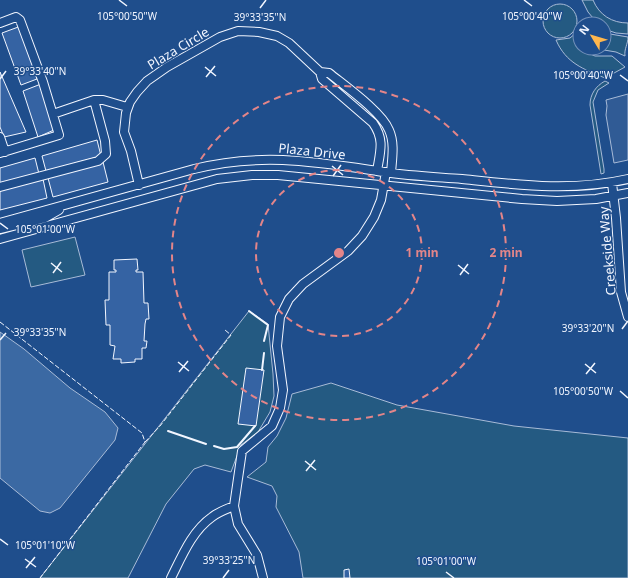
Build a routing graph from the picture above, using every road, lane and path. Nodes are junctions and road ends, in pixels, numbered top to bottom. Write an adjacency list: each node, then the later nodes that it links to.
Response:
1 (0, 23): 5 (street)
2 (320, 72): 4 (street, Plaza Circle); 8 (street, Plaza Circle); 9 (street, Plaza Circle)
3 (94, 100): 4 (street); 5 (street); 14 (street)
4 (128, 107): 12 (street, Plaza Circle)
5 (53, 114): 7 (street)
6 (0, 137): 7 (street)
7 (2, 153)
8 (377, 171): 9 (street, Plaza Drive); 12 (street, Plaza Drive)
9 (388, 172): 11 (street, Plaza Drive); 13 (street, Plaza Circle)
10 (628, 179): 11 (street, Plaza Drive)
11 (612, 183): 16 (street, Creekside Way)
12 (139, 185): 17 (street, Plaza Drive)
13 (385, 185): 16 (street, Plaza Drive); 20 (street, Plaza Drive); 22 (street, Plaza Circle)
14 (0, 187)
15 (628, 193): 16 (street, Plaza Drive)
16 (614, 196): 21 (street, Creekside Way)
17 (70, 203): 18 (street, Plaza Drive); 19 (street)
18 (0, 223)
19 (0, 229)
20 (0, 239)
21 (628, 317)
22 (234, 506): 23 (street); 24 (street)
23 (171, 578)
24 (263, 578)

